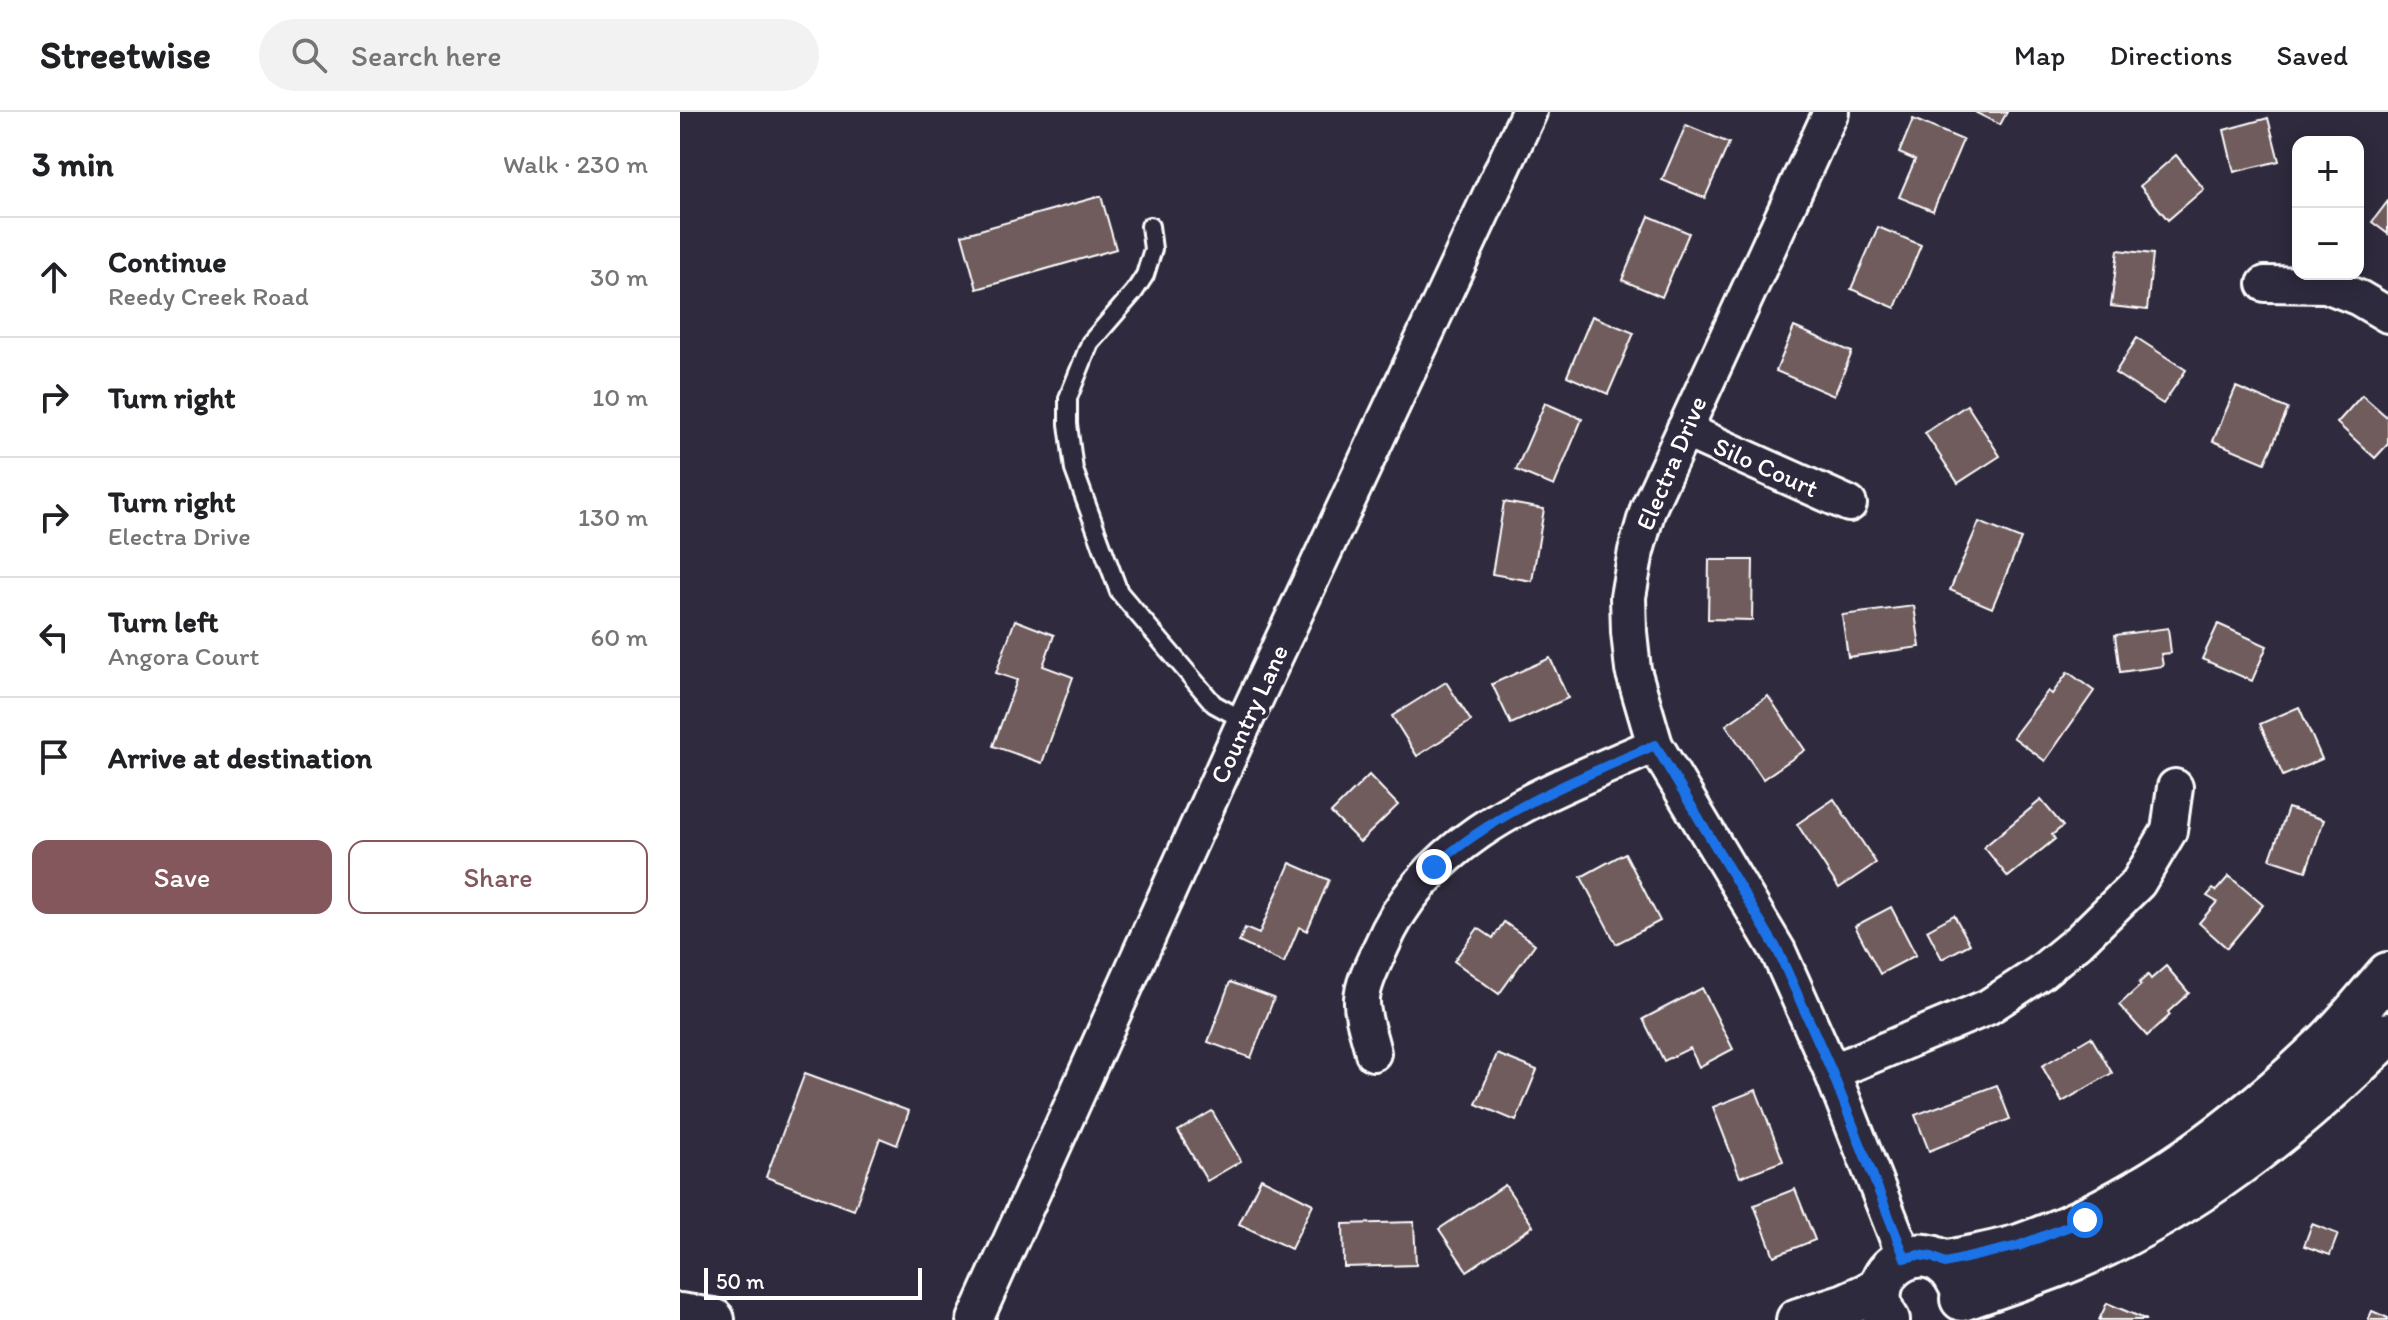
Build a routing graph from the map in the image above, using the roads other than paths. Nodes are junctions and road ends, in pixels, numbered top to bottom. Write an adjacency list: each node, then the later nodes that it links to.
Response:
1 (1529, 112): 8 (street, Country Lane)
2 (1831, 112): 6 (street, Electra Drive)
3 (1150, 226): 8 (lane)
4 (2265, 284): 5 (street)
5 (2388, 315)
6 (1684, 430): 7 (street, Silo Court); 9 (street, Electra Drive)
7 (1849, 504)
8 (1245, 721): 18 (street, Country Lane)
9 (1655, 745): 13 (street); 14 (street, Electra Drive)
10 (2175, 787): 14 (street)
11 (2388, 974): 15 (street)
12 (2388, 1034): 15 (street)
13 (1373, 1053)
14 (1832, 1072): 15 (street, Electra Drive)
15 (1922, 1291): 19 (street)
16 (680, 1315): 17 (street)
17 (713, 1320)
18 (975, 1320)
19 (1798, 1320)

